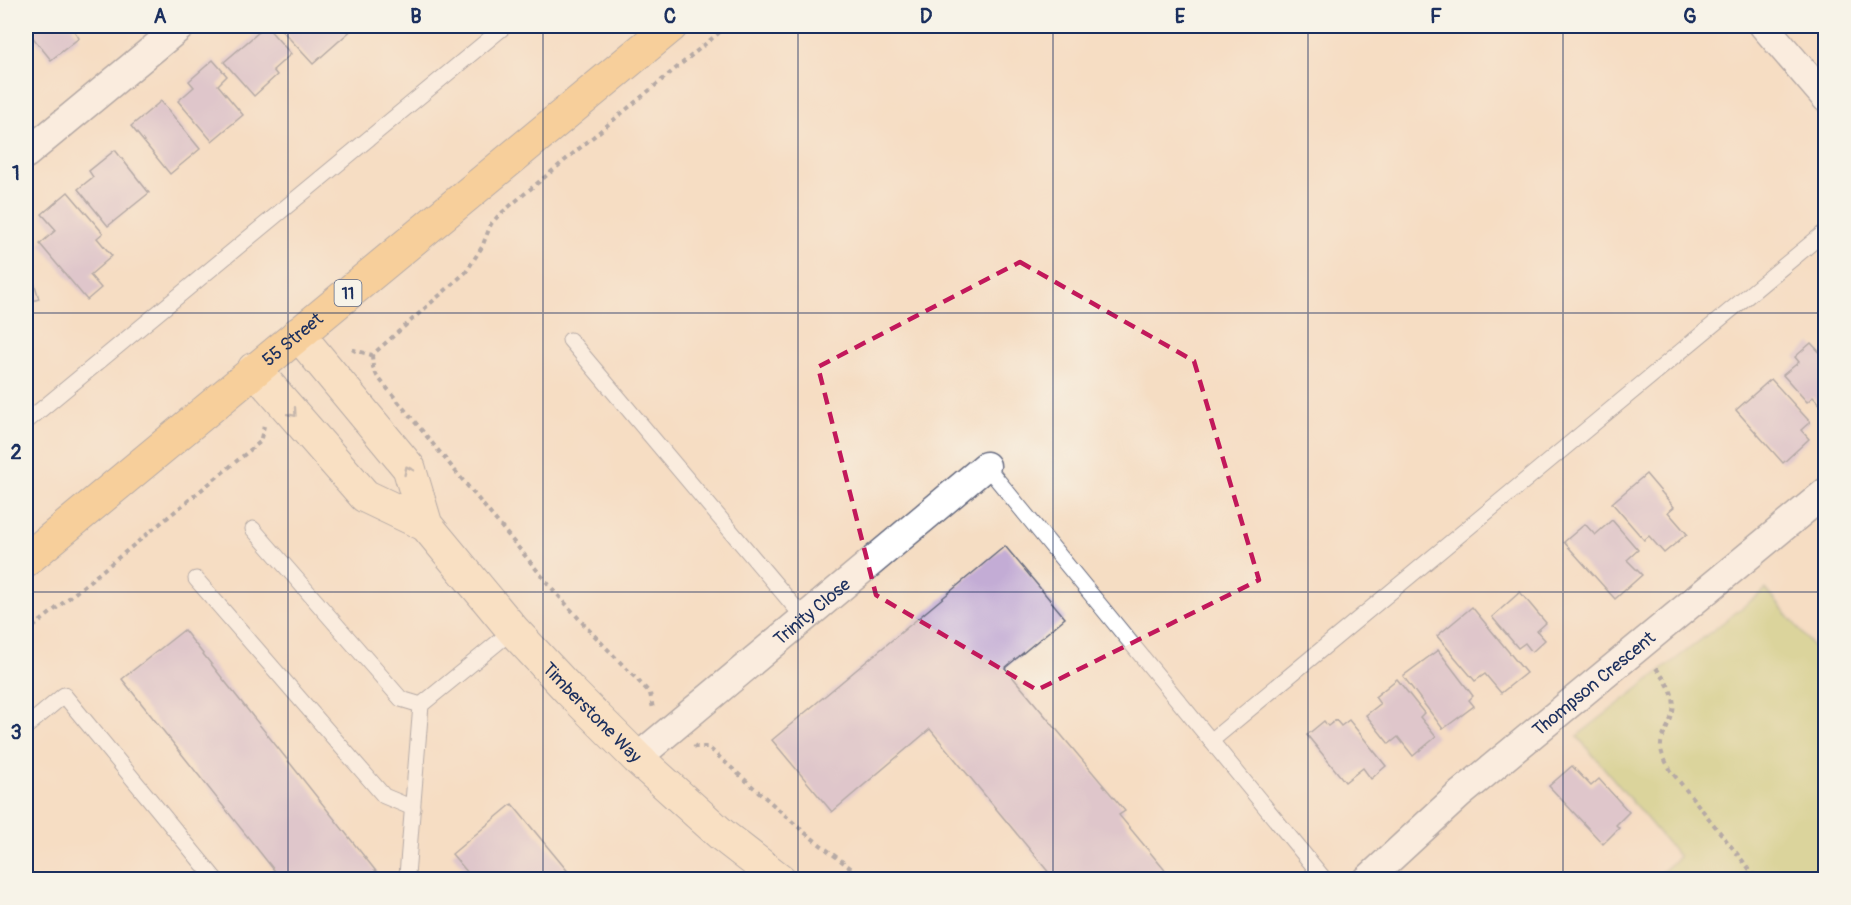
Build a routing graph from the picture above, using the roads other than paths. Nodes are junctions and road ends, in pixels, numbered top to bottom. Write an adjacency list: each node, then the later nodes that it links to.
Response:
1 (181, 26): 6 (street)
2 (505, 26): 11 (lane)
3 (671, 26): 8 (main road, 55 Street / 11)
4 (1764, 26): 5 (street)
5 (1826, 98)
6 (26, 154)
7 (1826, 231): 22 (lane)
8 (298, 334): 10 (main road, 55 Street / 11); 14 (street, Timberstone Way, one-way to 8)
9 (570, 340): 18 (lane)
10 (254, 369): 14 (street, Timberstone Way, one-way to 14); 16 (main road, 55 Street / 11)
11 (26, 422)
12 (986, 466): 18 (street, Trinity Close); 22 (lane)
13 (1826, 492): 29 (street, Thompson Crescent)
14 (426, 525): 19 (street, Timberstone Way)
15 (253, 529): 20 (lane)
16 (26, 560)
17 (196, 579): 24 (lane)
18 (804, 618): 23 (street, Trinity Close)
19 (513, 630): 20 (lane); 23 (street, Timberstone Way)
20 (422, 705): 24 (lane)
21 (26, 727): 25 (lane)
22 (1211, 741): 28 (lane)
23 (637, 758): 27 (street, Timberstone Way)
24 (413, 808): 26 (lane)
25 (216, 879)
26 (410, 879)
27 (780, 879)
28 (1325, 879)
29 (1367, 879)

